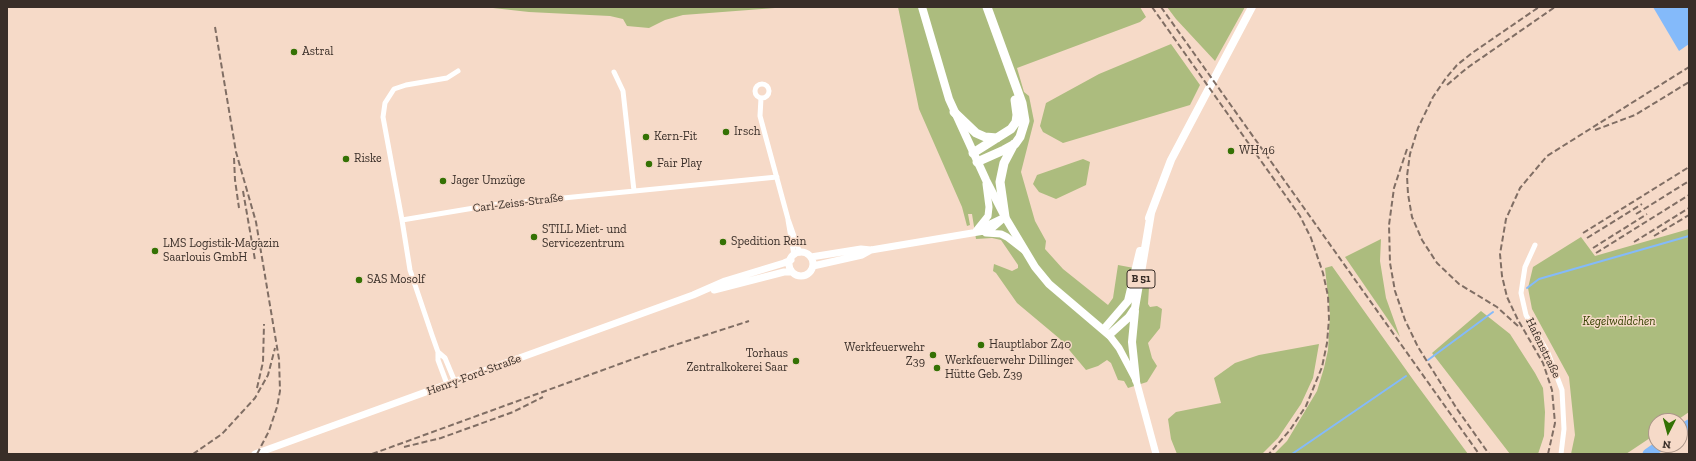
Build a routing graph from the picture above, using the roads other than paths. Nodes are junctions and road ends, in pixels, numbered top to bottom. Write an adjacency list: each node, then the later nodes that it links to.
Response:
1 (922, 7): 8 (main road)
2 (981, 7): 9 (highway)
3 (987, 7): 10 (highway)
4 (1252, 7): 16 (main road, B 51)
5 (458, 71): 18 (street)
6 (614, 72): 15 (street)
7 (761, 98): 13 (street)
8 (954, 112): 9 (highway); 11 (main road)
9 (998, 138): 11 (highway)
10 (1015, 144): 12 (highway); 17 (highway)
11 (973, 153): 12 (main road)
12 (977, 162): 14 (main road)
13 (777, 177): 15 (street, Carl-Zeiss-Straße); 23 (street)
14 (986, 180): 17 (main road); 19 (street)
15 (634, 191): 18 (street, Carl-Zeiss-Straße)
16 (1151, 213): 28 (main road, B 51); 29 (main road, B 51)
17 (1006, 217): 19 (street); 22 (main road)
18 (402, 220): 31 (street)
19 (976, 231): 21 (street); 22 (street)
20 (1535, 245): 37 (street, Hafenstraße)
21 (871, 250): 24 (street); 25 (street)
22 (1025, 251): 29 (main road)
23 (795, 256): 24 (street); 26 (street); 27 (street, Henry-Ford-Straße)
24 (811, 258): 25 (street)
25 (813, 266): 26 (street)
26 (792, 272): 27 (street, Henry-Ford-Straße)
27 (693, 295): 33 (street, Henry-Ford-Straße)
28 (1135, 308): 30 (main road, B 51); 32 (main road)
29 (1104, 329): 30 (main road)
30 (1109, 336): 32 (street)
31 (438, 352): 33 (street); 34 (street)
32 (1136, 380): 36 (street)
33 (455, 382): 34 (street, Henry-Ford-Straße)
34 (447, 384): 35 (street, Henry-Ford-Straße)
35 (255, 454)
36 (1156, 454)
37 (1561, 454)

